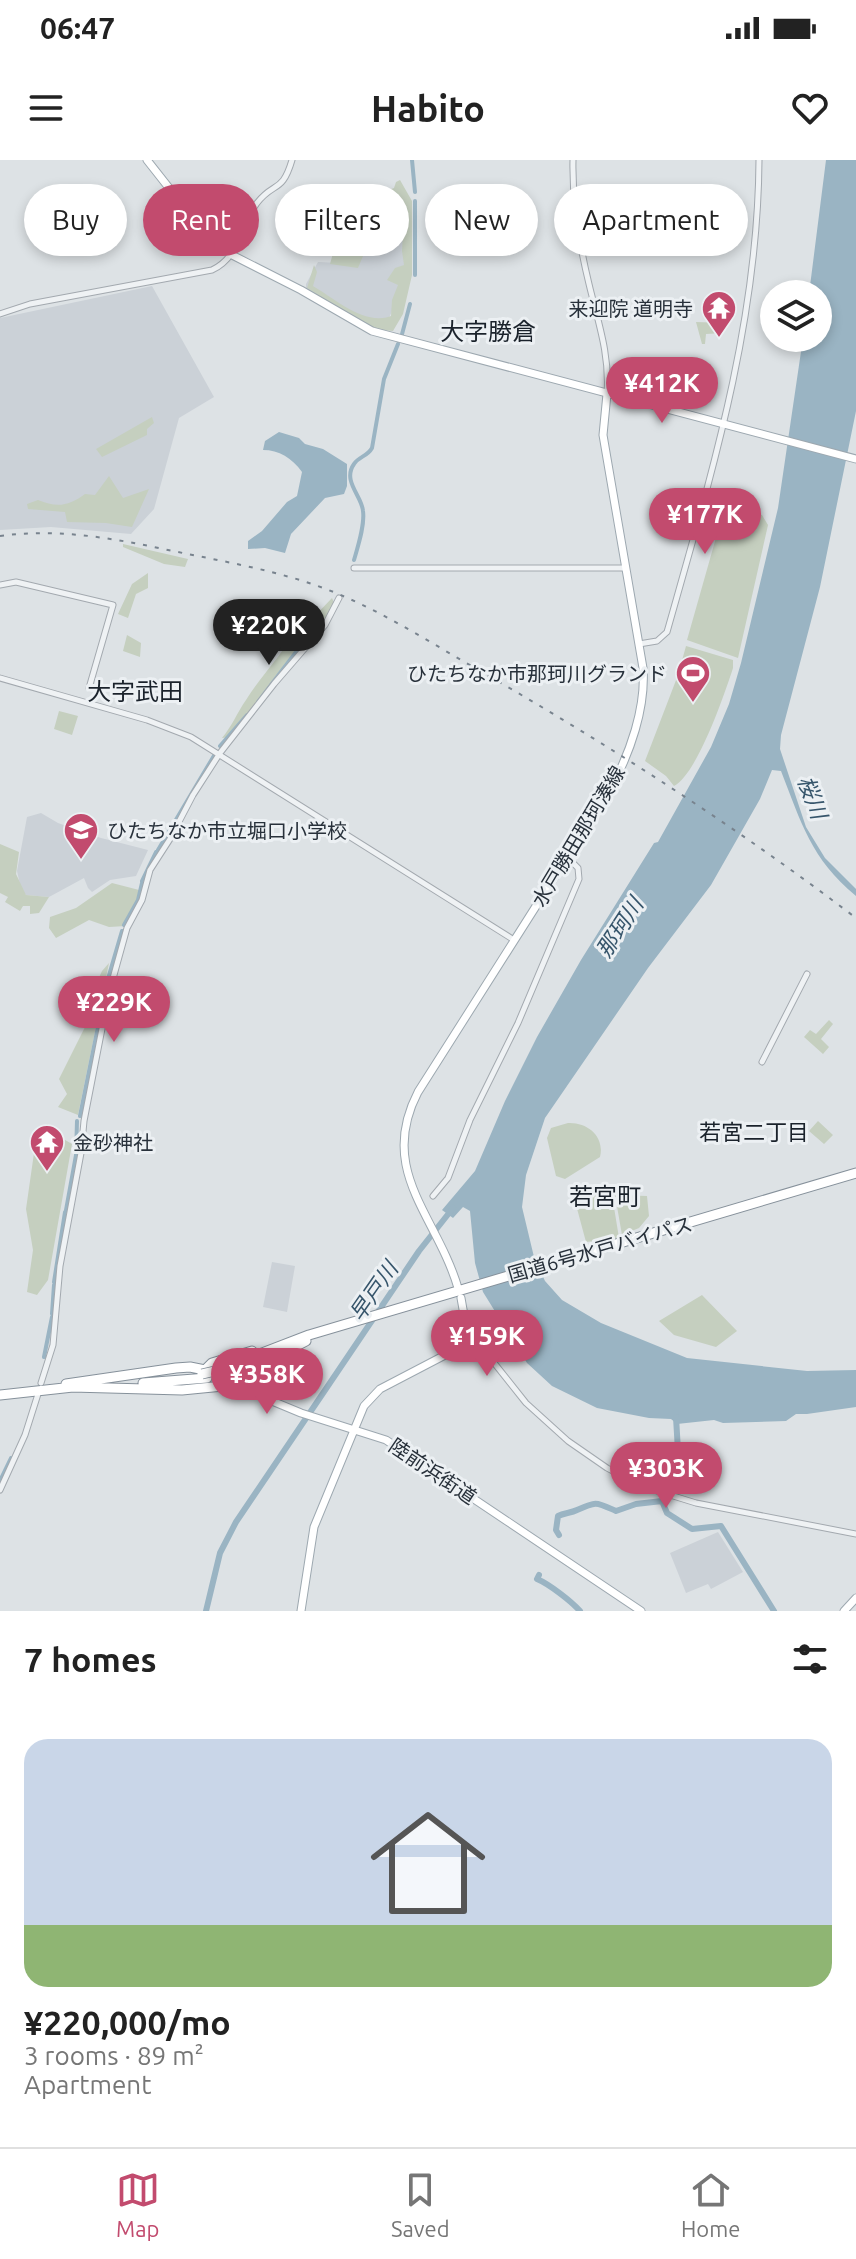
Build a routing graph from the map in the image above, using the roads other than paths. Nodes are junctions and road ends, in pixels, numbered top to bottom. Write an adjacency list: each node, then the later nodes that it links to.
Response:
1 (147, 160): 5 (main road)
2 (292, 160): 6 (street)
3 (573, 160): 10 (street)
4 (759, 160): 11 (street)
5 (166, 184)
6 (259, 201)
7 (231, 256): 9 (street)
8 (234, 256): 10 (main road)
9 (0, 314)
10 (607, 394): 11 (main road); 14 (main road, 水戸勝田那珂湊線)
11 (725, 425): 12 (main road); 17 (street)
12 (856, 459)
13 (354, 568): 14 (street)
14 (625, 568): 17 (main road, 水戸勝田那珂湊線)
15 (0, 585): 19 (street)
16 (339, 598): 20 (street)
17 (639, 644): 21 (main road, 水戸勝田那珂湊線)
18 (0, 678): 20 (street)
19 (89, 688)
20 (220, 753): 22 (street); 31 (street)
21 (567, 857): 22 (main road, 水戸勝田那珂湊線); 26 (street)
22 (514, 940): 27 (main road, 水戸勝田那珂湊線)
23 (807, 974): 24 (street)
24 (762, 1062)
25 (856, 1176): 27 (highway, 国道6号水戸バイパス)
26 (433, 1196)
27 (463, 1292): 28 (highway, 国道6号水戸バイパス); 29 (main road, 水戸勝田那珂湊線)
28 (308, 1338): 30 (highway, 国道6号水戸バイパス); 33 (highway)
29 (457, 1343): 36 (main road); 38 (street)
30 (210, 1374): 32 (highway, 国道6号水戸バイパス); 33 (main road, 陸前浜街道)
31 (41, 1383)
32 (69, 1386): 33 (highway); 34 (highway)
33 (244, 1390): 36 (main road, 陸前浜街道)
34 (0, 1393)
35 (38, 1394): 37 (street)
36 (355, 1429): 40 (main road); 41 (main road, 陸前浜街道)
37 (0, 1490)
38 (856, 1534)
39 (856, 1598): 42 (main road)
40 (301, 1611)
41 (641, 1611)
42 (844, 1611)

